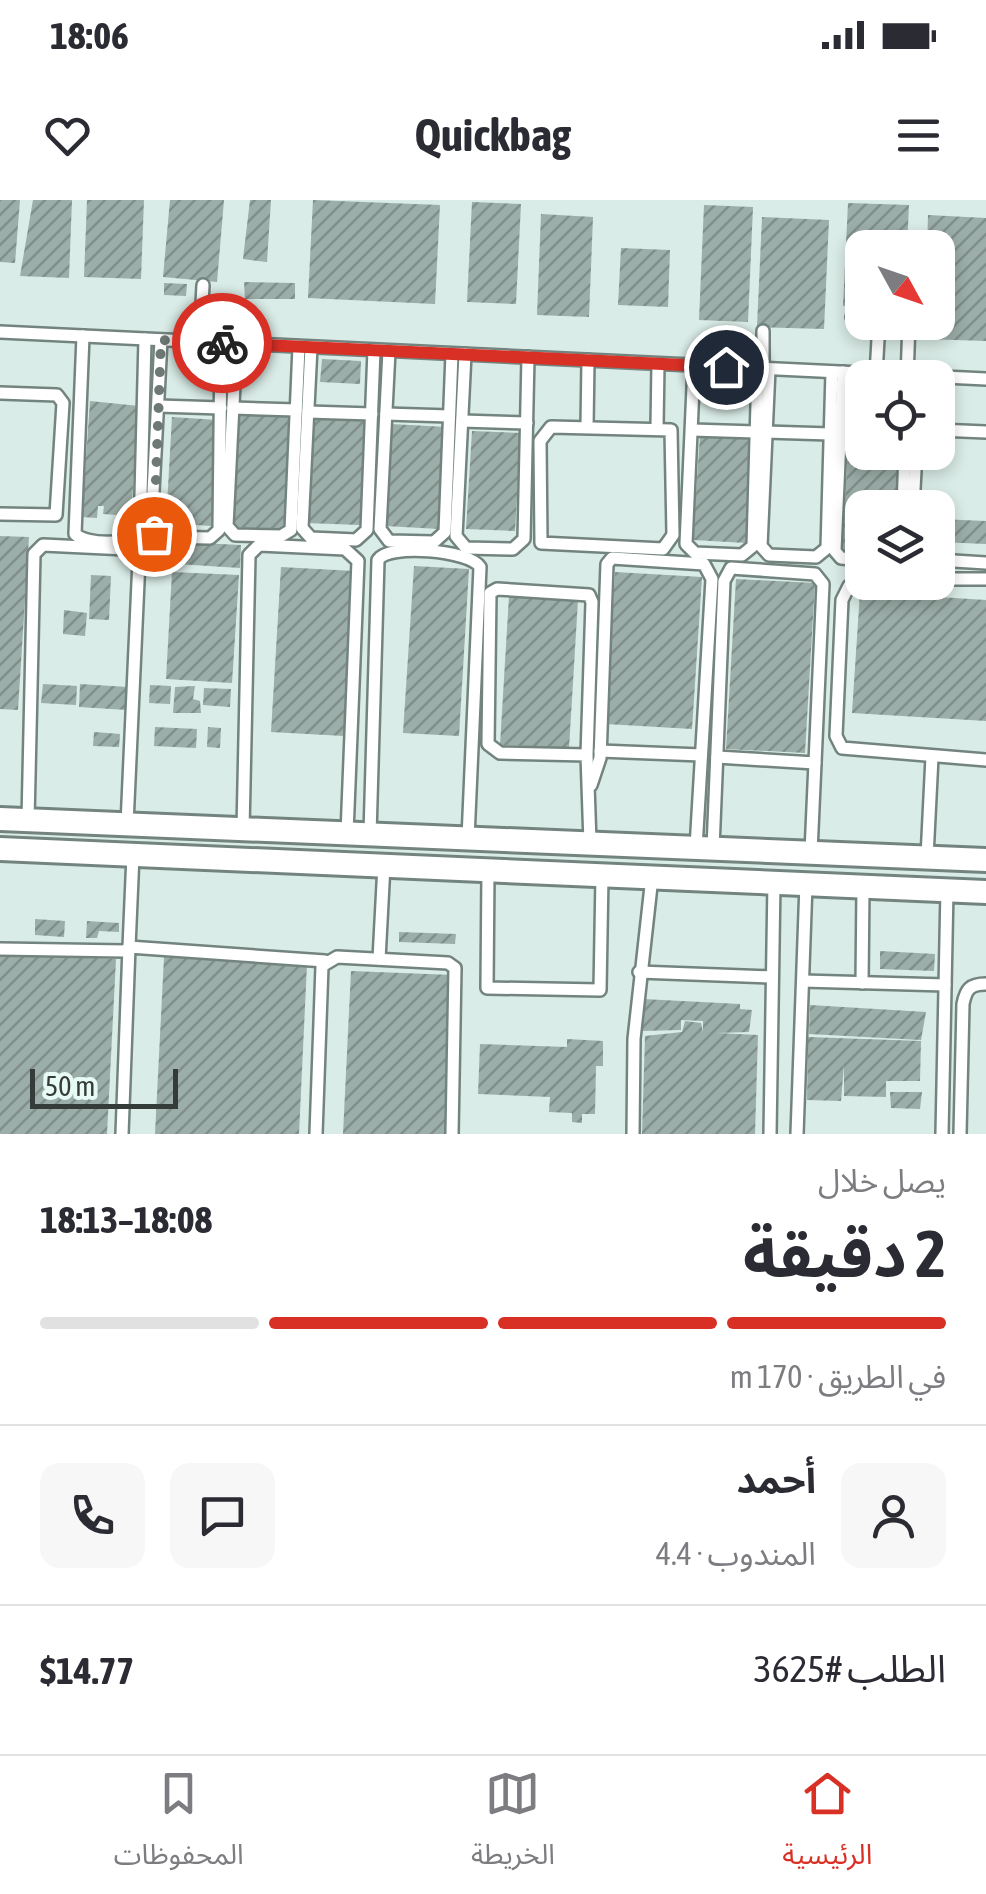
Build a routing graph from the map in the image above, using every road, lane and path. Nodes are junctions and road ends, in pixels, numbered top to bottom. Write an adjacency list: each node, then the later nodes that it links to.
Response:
1 (203, 286): 7 (lane)
2 (763, 331): 18 (lane)
3 (0, 332): 4 (lane)
4 (83, 336): 5 (lane); 5 (lane)
5 (145, 340): 6 (lane)
6 (161, 340): 7 (lane); 24 (lane)
7 (200, 342): 8 (lane)
8 (222, 343): 9 (lane); 25 (lane)
9 (236, 344): 10 (lane); 25 (lane)
10 (305, 347): 11 (lane); 26 (lane)
11 (374, 350): 12 (lane); 27 (lane)
12 (389, 351): 13 (lane); 28 (lane)
13 (458, 354): 14 (lane); 29 (lane)
14 (528, 358): 15 (lane); 30 (lane)
15 (588, 360): 16 (lane); 31 (lane)
16 (658, 364): 17 (lane); 32 (lane)
17 (694, 365): 18 (lane); 33 (lane)
18 (763, 368): 19 (lane); 35 (lane)
19 (838, 372): 20 (lane); 37 (lane)
20 (845, 372)
21 (955, 378): 22 (lane)
22 (986, 379)
23 (0, 393): 39 (lane)
24 (158, 406): 25 (lane); 25 (lane)
25 (227, 408): 26 (lane); 26 (lane)
26 (302, 411): 27 (lane); 27 (lane)
27 (372, 414)
28 (386, 414): 29 (lane); 29 (lane)
29 (455, 418): 30 (lane); 30 (lane)
30 (527, 423)
31 (587, 427): 32 (lane); 32 (lane)
32 (657, 427)
33 (692, 430): 35 (lane); 35 (lane)
34 (955, 431): 36 (lane)
35 (761, 432): 37 (lane); 37 (lane)
36 (986, 432)
37 (836, 435): 38 (lane); 40 (lane)
38 (845, 436)
39 (0, 514)
40 (845, 558)
41 (955, 561): 42 (lane)
42 (986, 563)
43 (955, 579): 44 (lane)
44 (986, 579)
45 (845, 593): 49 (lane)
46 (593, 753): 46 (lane); 47 (lane); 47 (lane); 58 (lane)
47 (701, 755): 59 (lane)
48 (717, 757): 51 (lane); 51 (lane); 59 (lane)
49 (932, 757): 50 (lane); 63 (lane)
50 (986, 760)
51 (815, 763): 61 (lane)
52 (0, 819): 53 (street)
53 (28, 820): 54 (street); 54 (lane)
54 (128, 824): 55 (street)
55 (243, 829): 56 (street); 56 (lane)
56 (358, 834): 57 (street); 57 (lane)
57 (468, 838): 58 (street)
58 (590, 844): 59 (street)
59 (704, 848): 61 (street)
60 (0, 849): 62 (street)
61 (811, 852): 63 (street)
62 (133, 855): 65 (street); 74 (lane)
63 (927, 857): 64 (street)
64 (986, 860)
65 (384, 866): 66 (street); 76 (lane)
66 (488, 870): 67 (street); 67 (lane)
67 (602, 875): 68 (street)
68 (652, 877): 69 (street); 78 (lane)
69 (774, 882): 70 (street); 79 (lane)
70 (806, 884): 71 (street); 80 (lane)
71 (863, 886): 72 (street); 81 (lane)
72 (946, 890): 73 (street); 83 (lane)
73 (986, 892)
74 (129, 947): 75 (lane); 77 (lane); 84 (lane)
75 (0, 949)
76 (379, 959): 77 (lane); 86 (lane)
77 (324, 961): 85 (lane)
78 (639, 972): 79 (lane); 87 (lane)
79 (772, 977): 88 (lane)
80 (803, 981): 81 (lane); 89 (lane)
81 (862, 983): 83 (lane)
82 (986, 984): 91 (lane)
83 (945, 985): 90 (lane)
84 (122, 1134)
85 (316, 1134)
86 (452, 1134)
87 (633, 1134)
88 (770, 1134)
89 (797, 1134)
90 (942, 1134)
91 (960, 1134)

